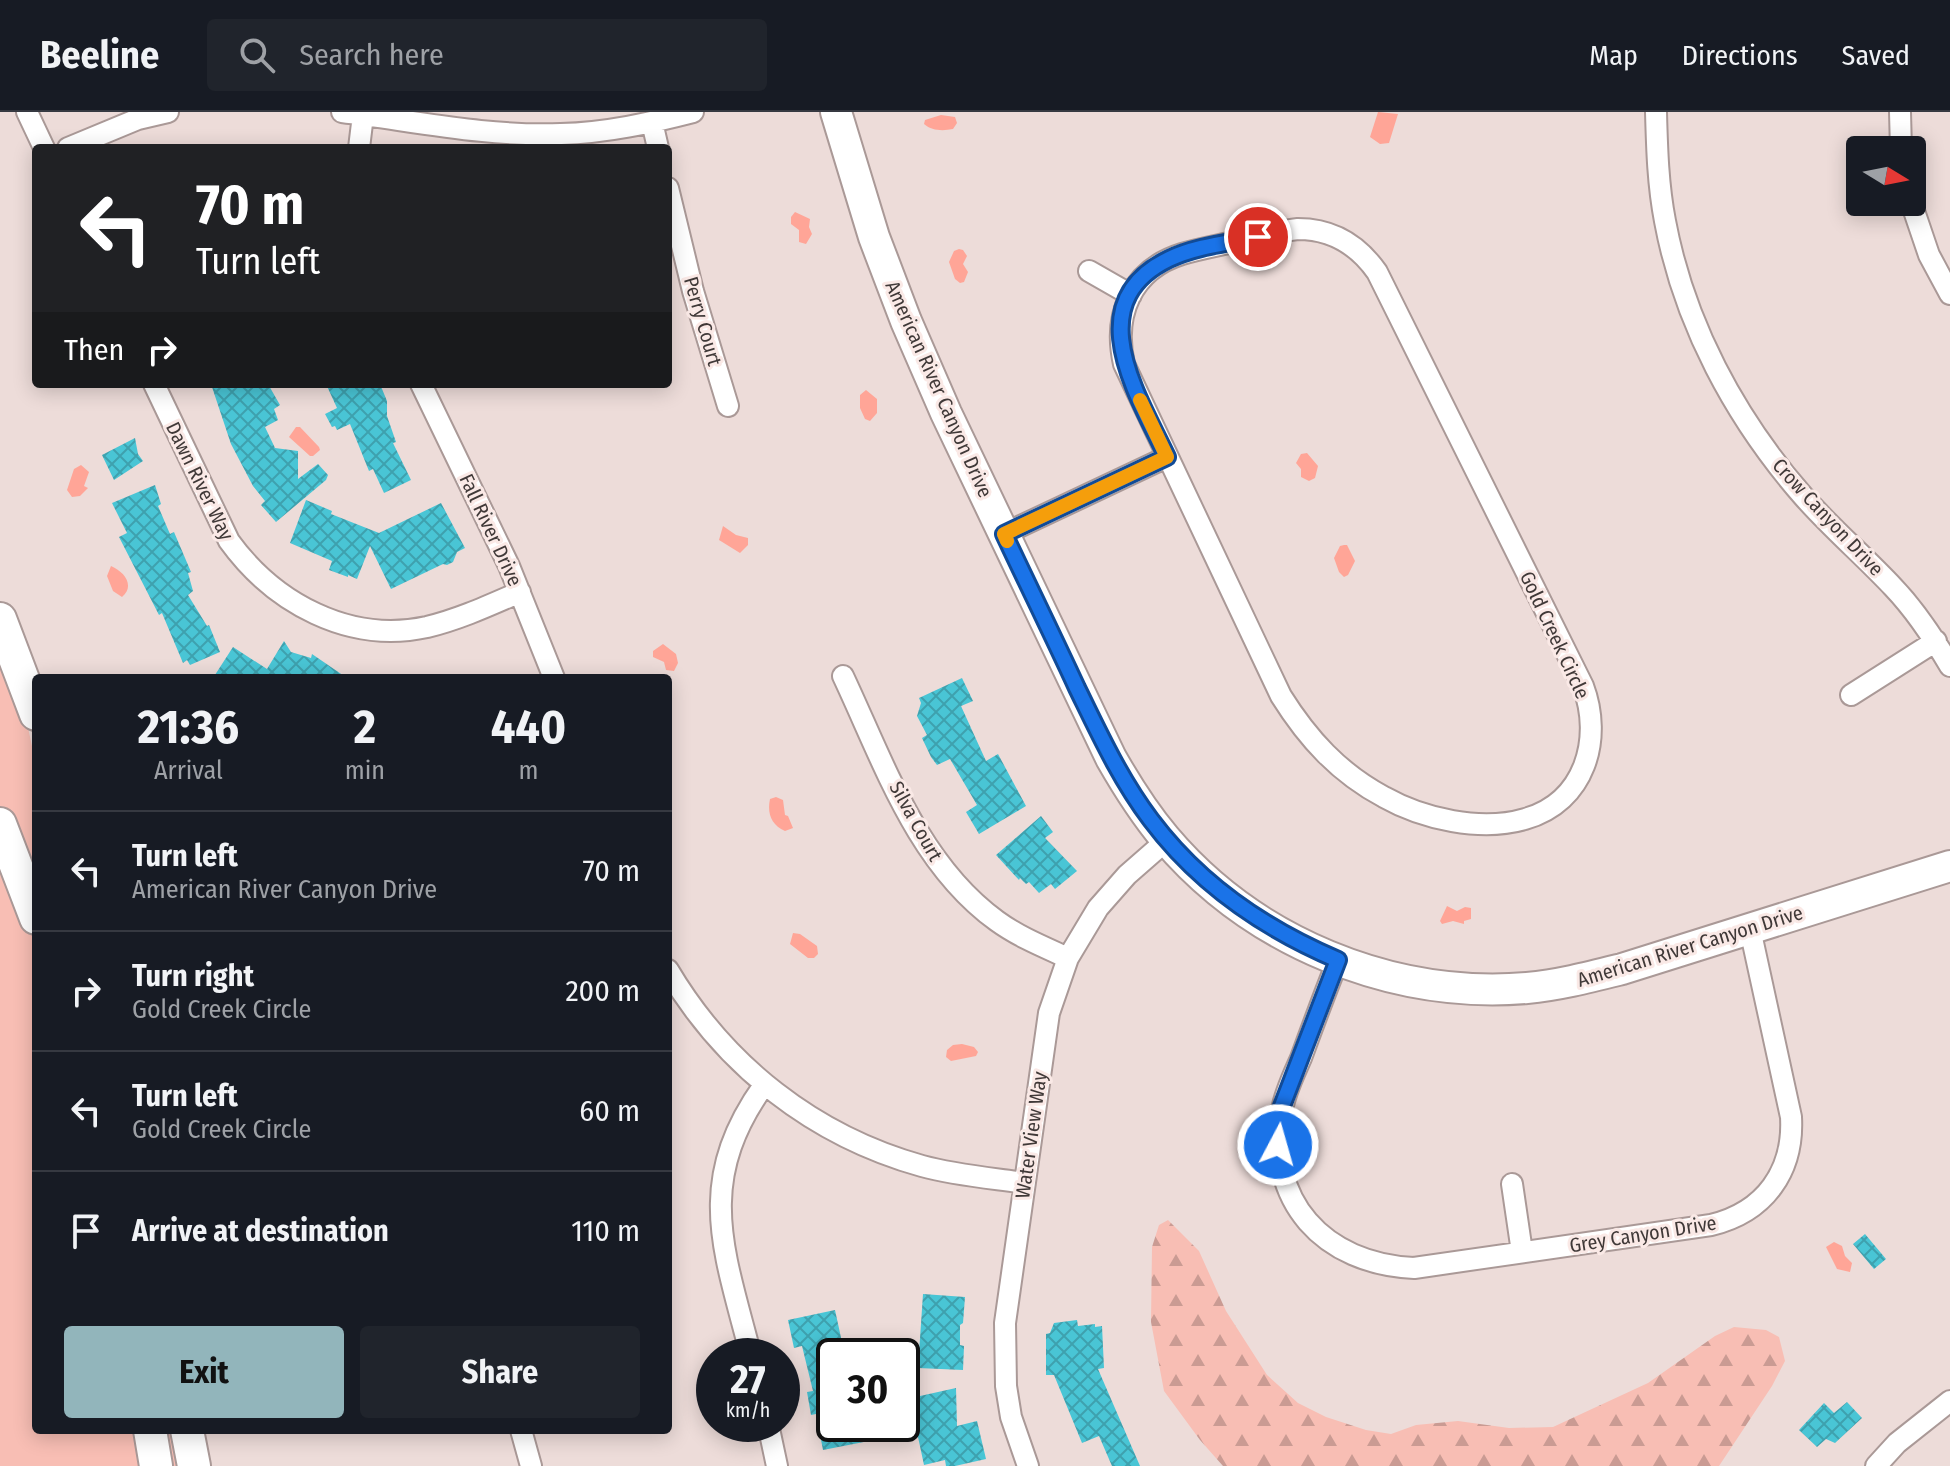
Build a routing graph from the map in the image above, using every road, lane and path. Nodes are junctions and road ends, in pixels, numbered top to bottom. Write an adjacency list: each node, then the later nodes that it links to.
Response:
1 (27, 112): 11 (street)
2 (168, 112): 12 (street)
3 (342, 112): 8 (street)
4 (693, 112): 9 (street)
5 (836, 112): 24 (main road, American River Canyon Drive)
6 (1656, 112): 27 (street, Crow Canyon Drive)
7 (1900, 112): 10 (street)
8 (363, 115): 9 (street); 13 (street)
9 (652, 122): 14 (street)
10 (1901, 136)
11 (42, 144)
12 (78, 144)
13 (359, 144)
14 (657, 144)
15 (672, 204): 22 (street, Perry Court)
16 (1916, 216): 18 (street)
17 (1089, 271): 19 (street)
18 (1950, 294)
19 (1131, 295): 23 (street, Gold Creek Circle); 23 (street, Gold Creek Circle)
20 (156, 388): 25 (street, Dawn River Way)
21 (423, 388): 25 (street, Fall River Drive)
22 (728, 406)
23 (1167, 457): 24 (street)
24 (1004, 534): 34 (main road, American River Canyon Drive)
25 (520, 592): 29 (street, Fall River Drive)
26 (0, 619): 32 (main road)
27 (1936, 641): 28 (street, Crow Canyon Drive); 31 (street)
28 (1950, 666)
29 (552, 674)
30 (843, 676): 38 (street, Silva Court)
31 (1851, 695)
32 (32, 703)
33 (0, 824): 36 (main road)
34 (1167, 840): 38 (street, Water View Way); 39 (main road, American River Canyon Drive)
35 (1950, 866): 37 (main road, American River Canyon Drive)
36 (32, 908)
37 (1750, 929): 39 (main road, American River Canyon Drive); 44 (street, Grey Canyon Drive)
38 (1068, 958): 42 (street, Water View Way)
39 (1338, 960): 44 (street, Grey Canyon Drive)
40 (672, 976): 41 (street)
41 (764, 1085): 42 (street); 45 (street)
42 (1024, 1183): 55 (street, Water View Way)
43 (1512, 1184): 44 (street)
44 (1522, 1252)
45 (746, 1338)
46 (1950, 1401): 56 (street)
47 (151, 1434): 51 (main road)
48 (188, 1434): 52 (main road)
49 (522, 1434): 53 (street)
50 (772, 1442): 54 (street)
51 (156, 1466)
52 (194, 1466)
53 (531, 1466)
54 (777, 1466)
55 (1028, 1466)
56 (1876, 1466)

